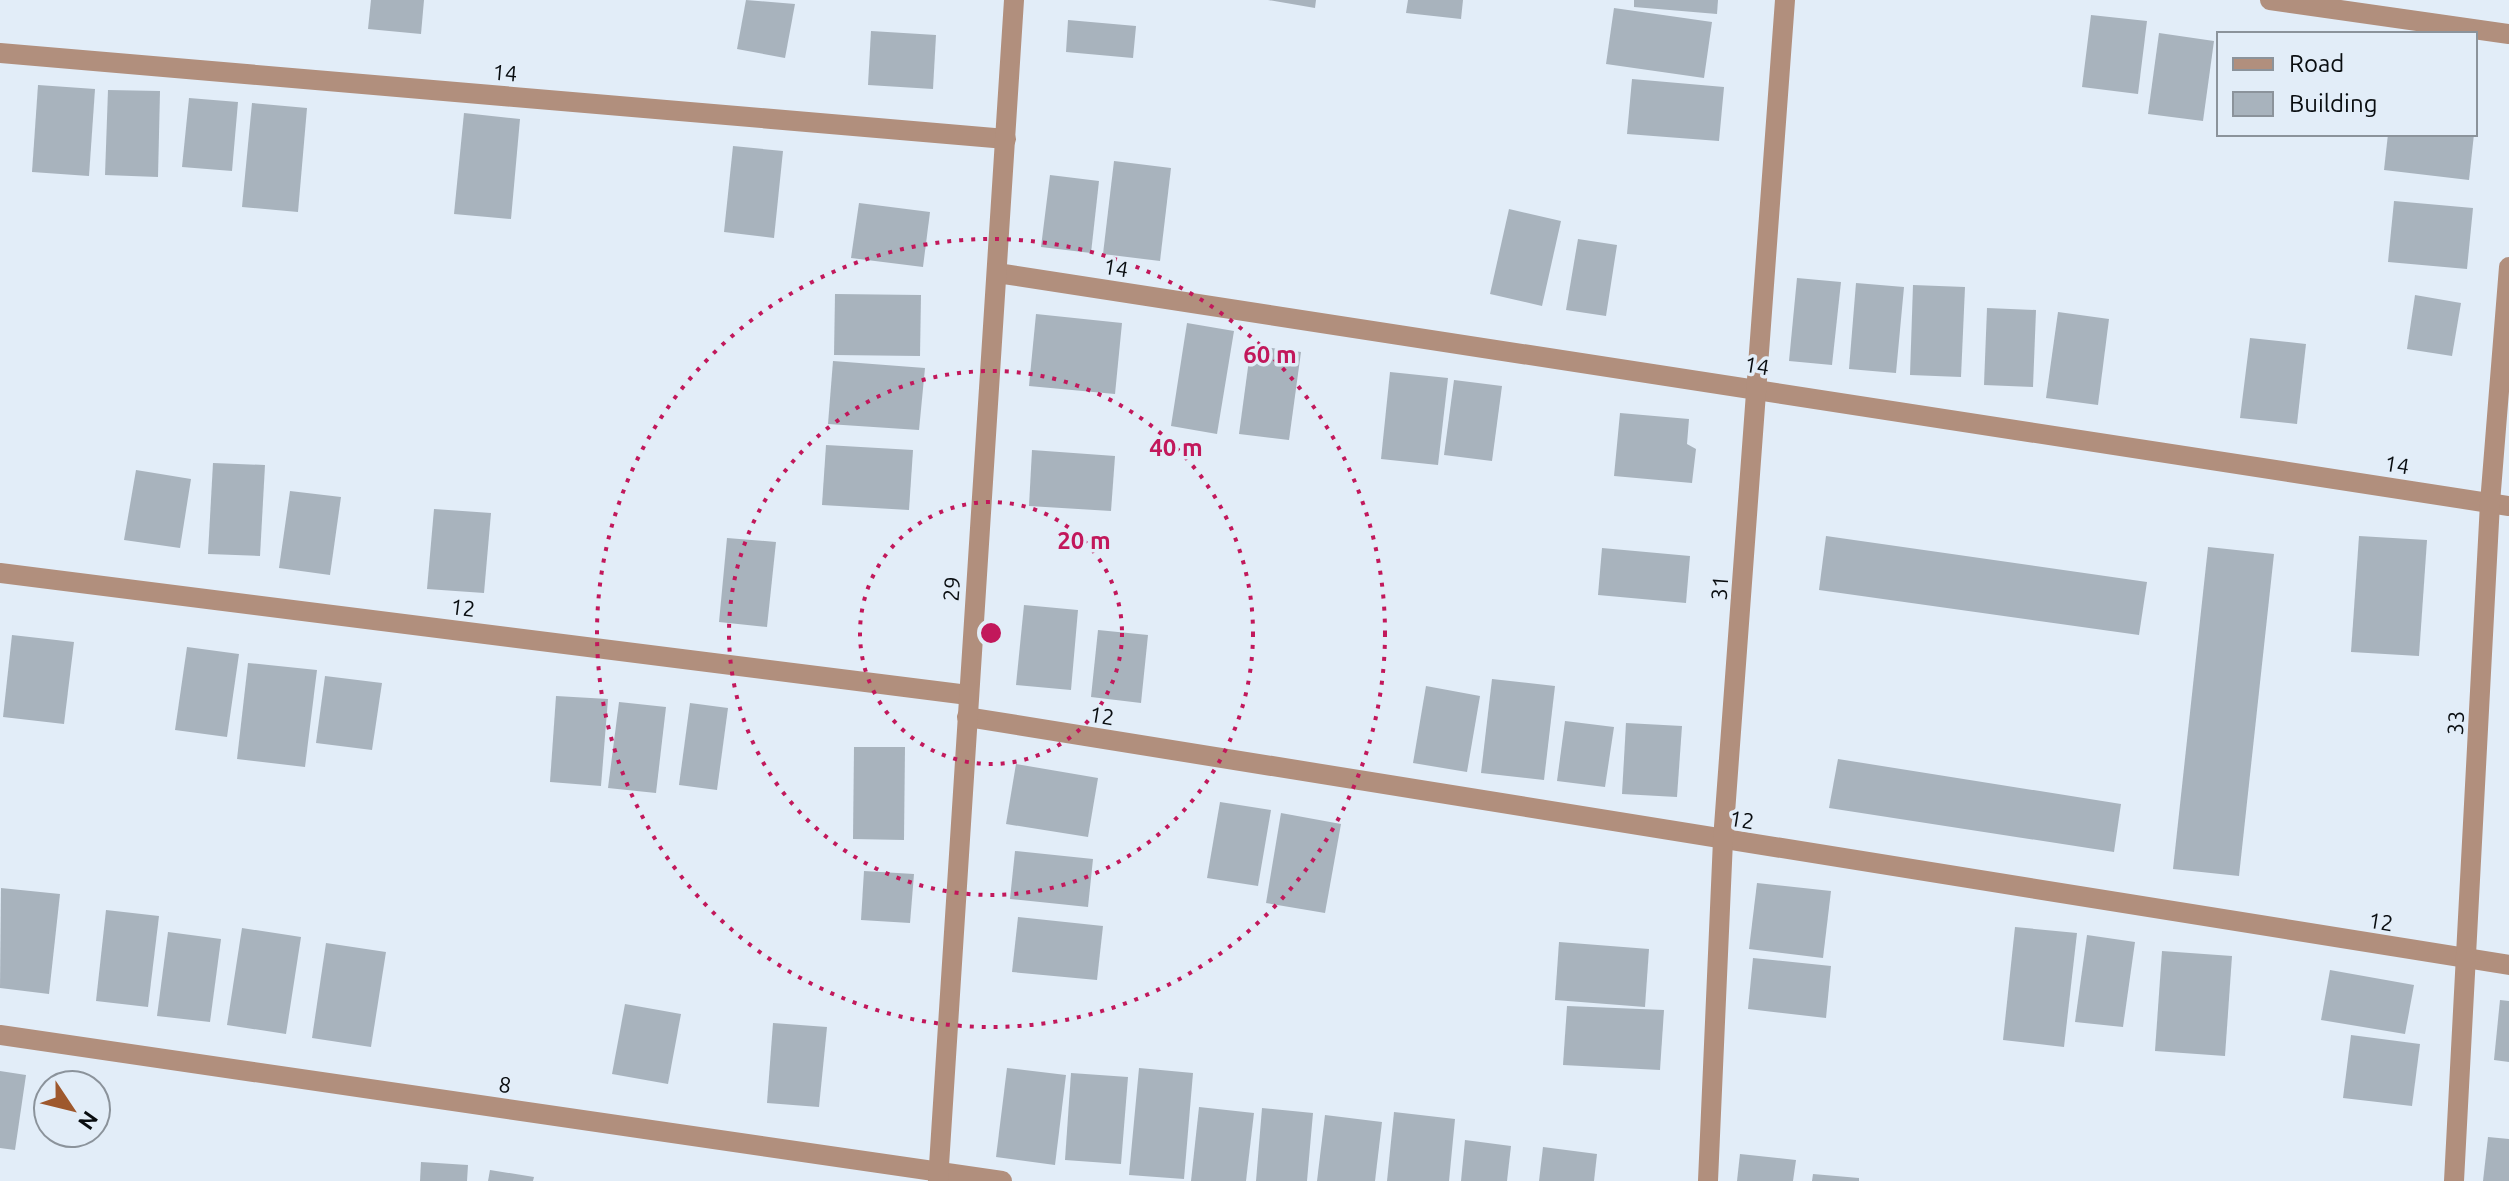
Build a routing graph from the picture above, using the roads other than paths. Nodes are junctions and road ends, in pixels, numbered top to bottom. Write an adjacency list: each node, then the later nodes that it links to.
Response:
1 (1014, 0): 6 (street, 29)
2 (1785, 0): 9 (street, 31)
3 (2270, 0): 4 (street)
4 (2509, 34)
5 (0, 53): 6 (street, 14)
6 (1006, 139): 8 (street, 29)
7 (2509, 267): 10 (street, 33)
8 (997, 273): 9 (street, 14); 12 (street, 29)
9 (1758, 390): 10 (street, 14); 14 (street, 31)
10 (2500, 504): 15 (street, 33)
11 (0, 573): 12 (street, 12)
12 (968, 695): 13 (street, 29)
13 (967, 717): 14 (street, 12); 18 (street, 29)
14 (1723, 840): 15 (street, 12); 20 (street, 31)
15 (2466, 959): 16 (street, 12); 21 (street, 33)
16 (2509, 965)
17 (0, 1035): 18 (street, 8)
18 (938, 1176): 19 (street, 8)
19 (1002, 1181)
20 (1708, 1181)
21 (2454, 1181)

